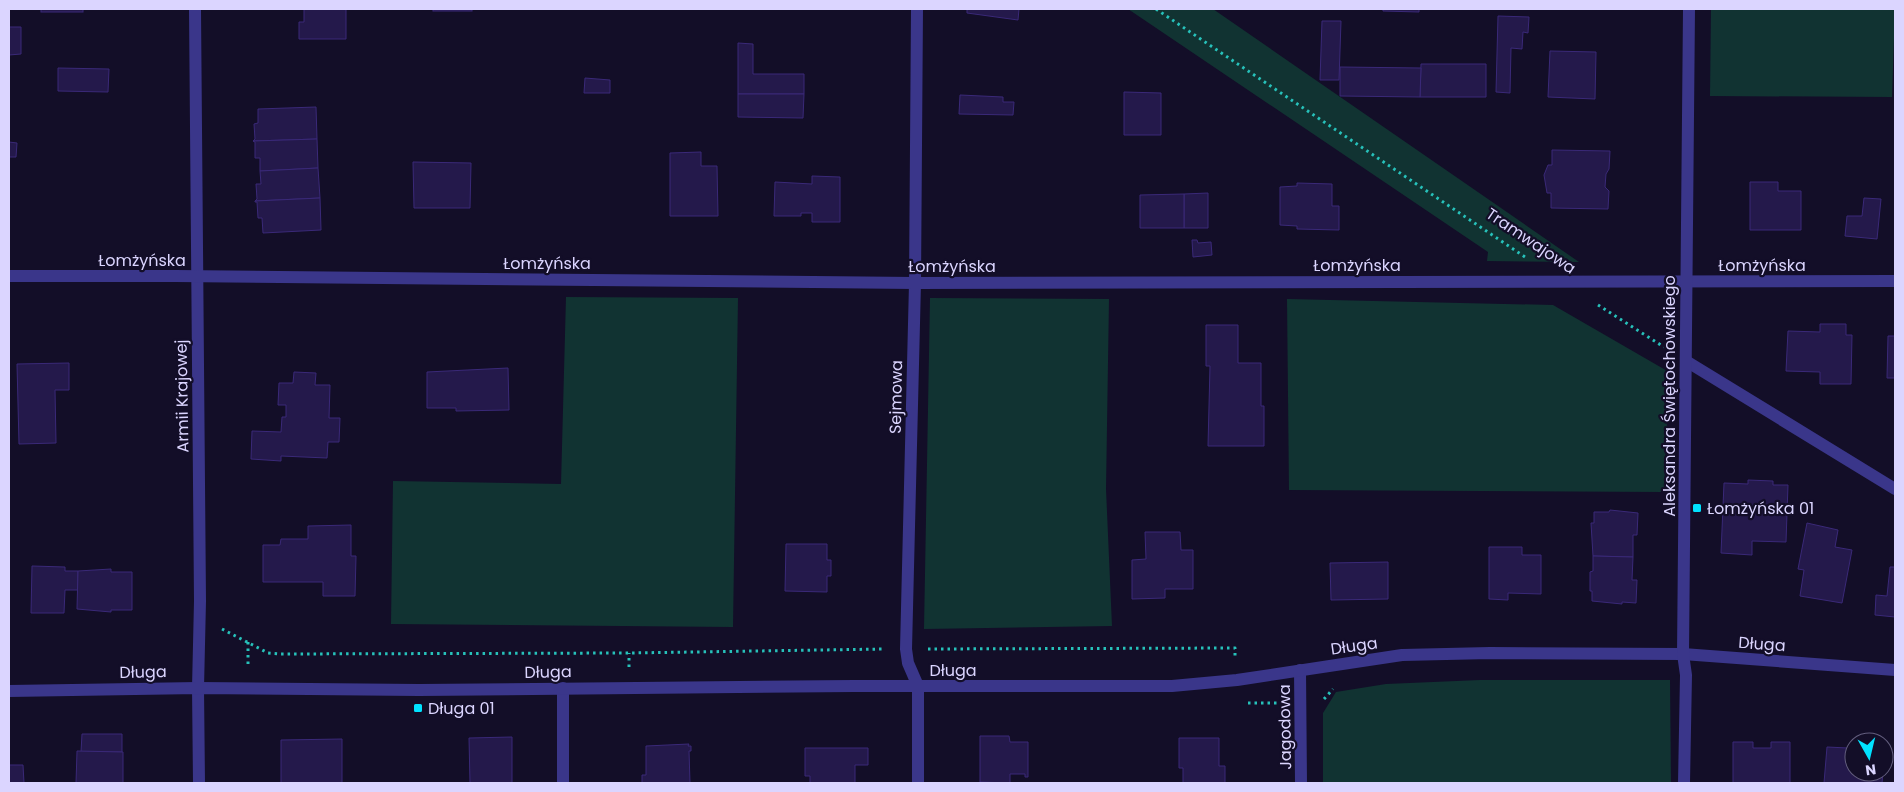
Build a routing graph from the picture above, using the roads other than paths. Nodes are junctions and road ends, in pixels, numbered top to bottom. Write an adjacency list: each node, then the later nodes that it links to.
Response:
1 (195, 9): 5 (street, Armii Krajowej)
2 (917, 9): 8 (street, Sejmowa)
3 (1690, 9): 6 (street, Aleksandra Świętochowskiego)
4 (9, 276): 5 (street, Łomżyńska)
5 (197, 276): 8 (street, Łomżyńska); 15 (street, Armii Krajowej)
6 (1686, 281): 7 (street, Łomżyńska); 8 (street, Łomżyńska); 9 (street, Aleksandra Świętochowskiego)
7 (1895, 281)
8 (915, 282): 14 (street, Sejmowa)
9 (1686, 361): 10 (street); 11 (street, Aleksandra Świętochowskiego)
10 (1895, 490)
11 (1683, 654): 12 (street, Długa); 13 (street, Długa); 22 (street, Aleksandra Świętochowskiego)
12 (1300, 670): 14 (street, Długa); 21 (street, Jagodowa)
13 (1895, 670)
14 (918, 686): 16 (street, Długa); 20 (street, Sejmowa)
15 (198, 688): 16 (street, Długa); 17 (street, Długa); 18 (street, Armii Krajowej)
16 (563, 688): 19 (street)
17 (9, 691)
18 (199, 783)
19 (564, 783)
20 (918, 783)
21 (1301, 783)
22 (1684, 783)

